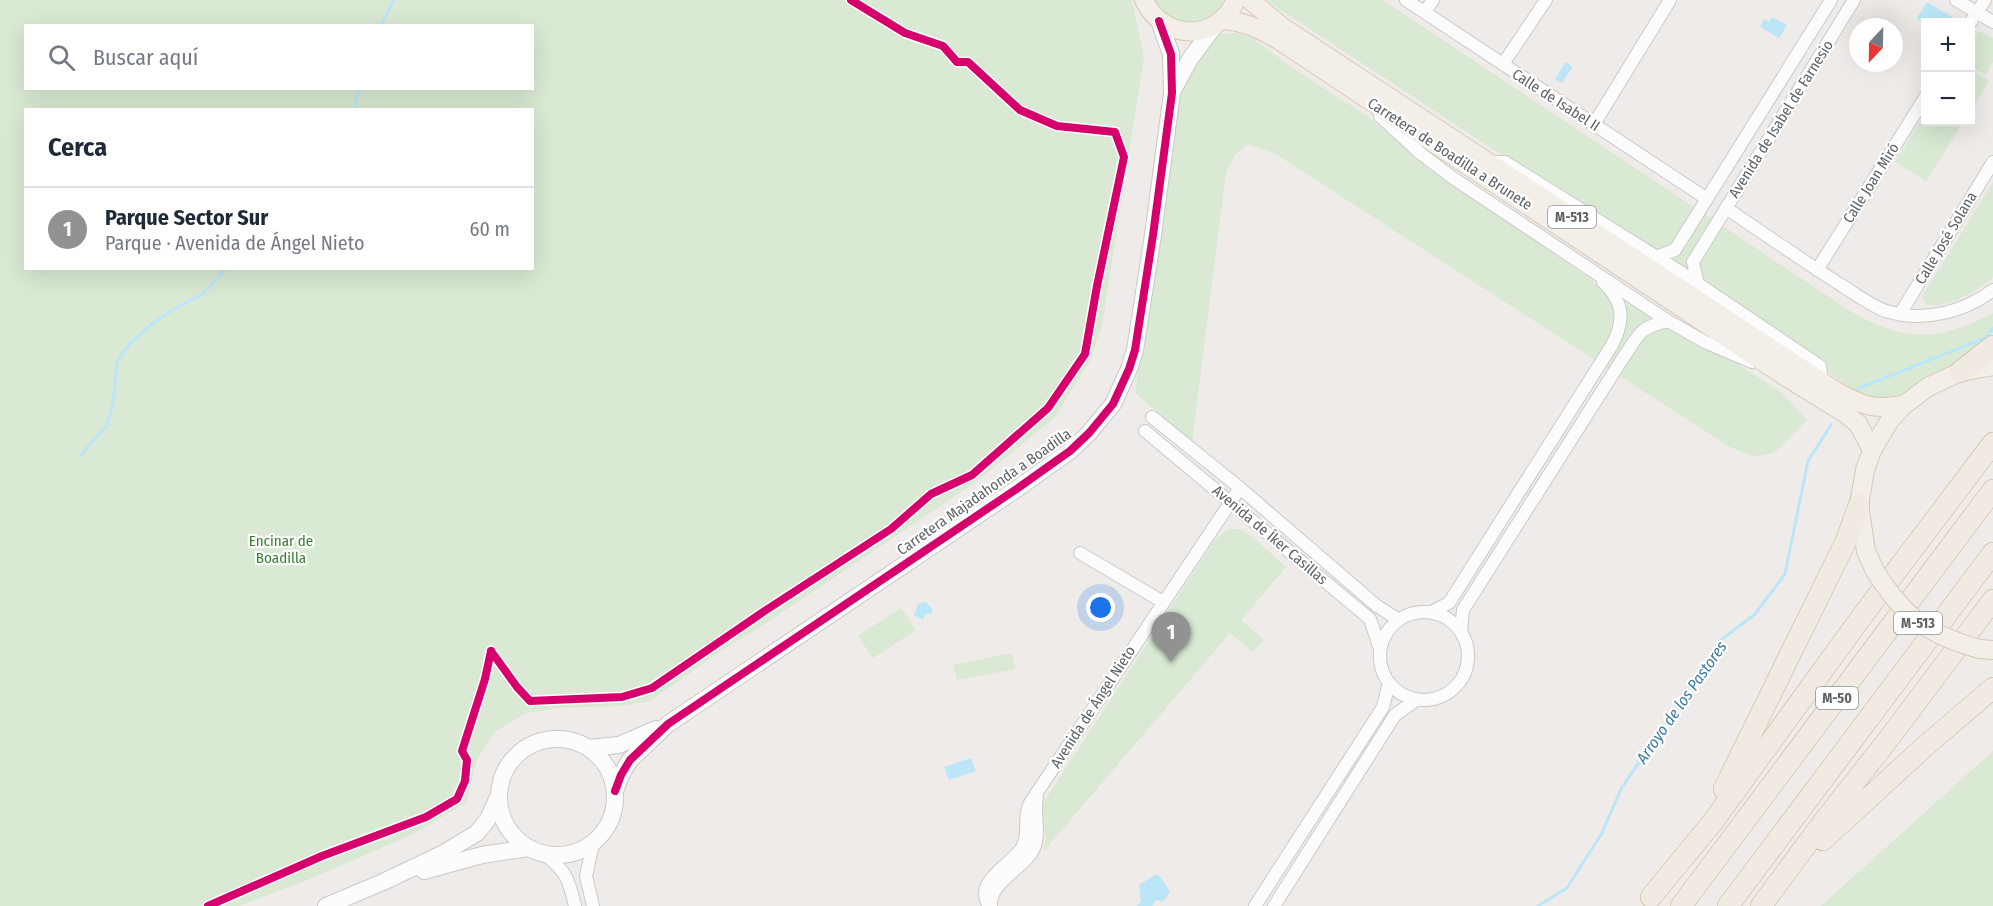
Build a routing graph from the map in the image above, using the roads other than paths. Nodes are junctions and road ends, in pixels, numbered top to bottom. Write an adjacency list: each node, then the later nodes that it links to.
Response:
1 (1144, 0): 15 (main road)
2 (1236, 0): 16 (main road)
3 (1250, 0): 23 (main road, Carretera de Boadilla a Brunete / M-513)
4 (1406, 0): 12 (street, Calle de Isabel II)
5 (1433, 0): 12 (street)
6 (1546, 0): 19 (street)
7 (1670, 0): 22 (street)
8 (1831, 0): 25 (street, Avenida de Isabel de Farnesio)
9 (1854, 0): 26 (street, Avenida de Isabel de Farnesio)
10 (1956, 0): 13 (street)
11 (1985, 0): 13 (street)
12 (1425, 12): 19 (street, Calle de Isabel II)
13 (1974, 18)
14 (1975, 18): 17 (street)
15 (1159, 21): 16 (main road, M-513); 20 (street, Carretera Majadahonda a Boadilla)
16 (1218, 22): 18 (main road, Carretera de Boadilla a Brunete / M-513); 20 (street, Carretera Majadahonda a Boadilla)
17 (1993, 22)
18 (1313, 64): 28 (street); 37 (main road, Carretera de Boadilla a Brunete / M-513)
19 (1503, 64): 22 (street, Calle de Isabel II)
20 (1172, 93): 60 (street, Carretera Majadahonda a Boadilla)
21 (1921, 104): 29 (street, Calle Joan Miró)
22 (1593, 124): 25 (street, Calle de Isabel II)
23 (1489, 162): 27 (street); 38 (main road, Carretera de Boadilla a Brunete / M-513)
24 (1993, 162): 32 (street, Calle José Solana)
25 (1707, 199): 27 (street, Avenida de Isabel de Farnesio)
26 (1726, 208): 29 (street); 30 (street, Avenida de Isabel de Farnesio)
27 (1656, 257): 30 (street)
28 (1580, 261): 33 (street); 52 (street)
29 (1817, 270): 32 (street)
30 (1698, 284): 38 (street)
31 (1993, 290): 32 (street)
32 (1900, 314)
33 (1668, 321): 37 (street); 54 (street)
34 (1993, 346): 36 (highway)
35 (1993, 366): 36 (main road, M-513)
36 (1960, 372): 39 (main road, M-513)
37 (1783, 375): 43 (main road, Carretera de Boadilla a Brunete / M-513)
38 (1822, 382): 39 (main road, Carretera de Boadilla a Brunete / M-513)
39 (1905, 405): 43 (main road, M-513)
40 (1152, 417): 44 (street, Avenida de Íker Casillas)
41 (1145, 431): 46 (street, Avenida de Íker Casillas)
42 (1993, 443): 67 (highway)
43 (1872, 450): 47 (main road, M-513)
44 (1240, 488): 46 (street, Avenida de Ángel Nieto); 53 (street, Avenida de Íker Casillas)
45 (1993, 490): 74 (highway, M-50)
46 (1230, 502): 51 (street, Avenida de Ángel Nieto); 55 (street, Avenida de Íker Casillas)
47 (1859, 505): 56 (main road, M-513, bridge); 67 (highway)
48 (1080, 553): 51 (street)
49 (1993, 553): 75 (highway, M-50)
50 (1993, 600): 76 (highway)
51 (1163, 602): 71 (street, Avenida de Ángel Nieto)
52 (1431, 612): 53 (street); 54 (street)
53 (1399, 620): 55 (street)
54 (1461, 631): 59 (street)
55 (1380, 649): 57 (street)
56 (1986, 650)
57 (1389, 683): 59 (street); 72 (street)
58 (1993, 688): 76 (highway)
59 (1416, 699): 73 (street)
60 (668, 724): 61 (street, Carretera Majadahonda a Boadilla); 62 (street, Carretera Majadahonda a Boadilla)
61 (589, 748): 62 (street); 63 (street)
62 (615, 791): 64 (street)
63 (499, 794): 65 (street); 66 (street)
64 (593, 844): 65 (street); 70 (street)
65 (536, 851): 66 (street); 69 (street)
66 (383, 882): 68 (street)
67 (1648, 902)
68 (326, 906)
69 (575, 906)
70 (592, 906)
71 (990, 906)
72 (1255, 906)
73 (1275, 906)
74 (1681, 906)
75 (1728, 906)
76 (1763, 906)

